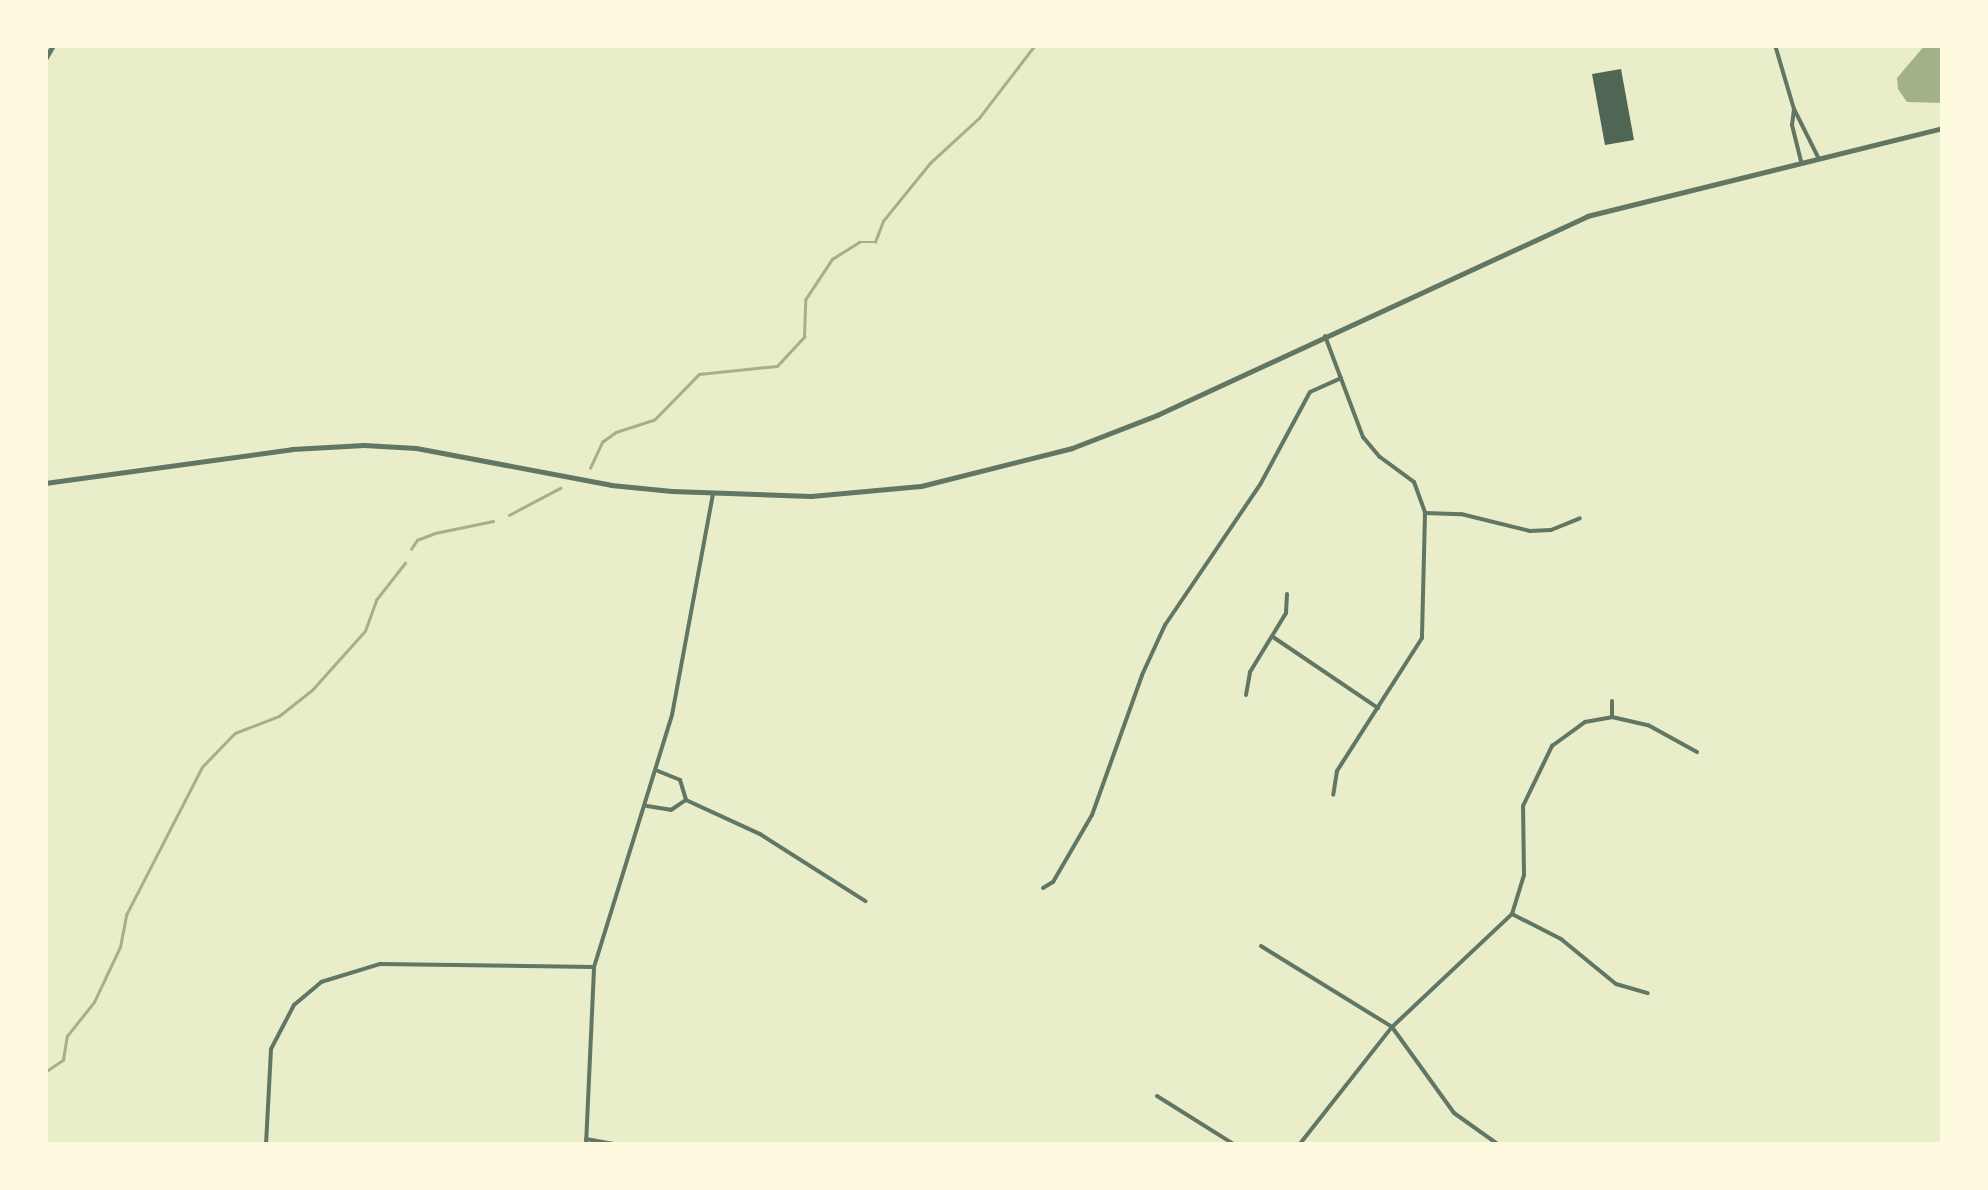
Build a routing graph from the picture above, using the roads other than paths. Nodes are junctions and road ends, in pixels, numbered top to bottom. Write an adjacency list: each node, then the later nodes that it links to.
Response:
1 (53, 45): 3 (street)
2 (1775, 45): 4 (street)
3 (45, 59)
4 (1794, 109): 6 (street); 7 (street)
5 (1943, 128): 6 (street)
6 (1818, 157): 7 (street)
7 (1801, 161): 8 (street)
8 (1324, 336): 9 (street); 11 (street)
9 (1340, 378): 12 (street); 25 (street)
10 (45, 482): 11 (street)
11 (713, 494): 21 (street)
12 (1425, 513): 13 (street); 18 (street)
13 (1580, 518)
14 (1288, 594): 15 (street)
15 (1273, 637): 16 (street); 18 (street)
16 (1246, 695)
17 (1612, 701): 19 (street)
18 (1378, 708): 22 (street)
19 (1612, 717): 20 (street); 27 (street)
20 (1697, 752)
21 (658, 771): 23 (street); 24 (street)
22 (1333, 795)
23 (686, 800): 24 (street); 26 (street)
24 (647, 806): 29 (street)
25 (1043, 888)
26 (865, 901)
27 (1512, 914): 30 (street); 31 (street)
28 (1262, 946): 31 (street)
29 (594, 968): 33 (street); 34 (street)
30 (1648, 993)
31 (1392, 1027): 37 (street); 38 (street)
32 (1158, 1096): 36 (street)
33 (586, 1142): 35 (street)
34 (266, 1145)
35 (618, 1145)
36 (1235, 1145)
37 (1299, 1145)
38 (1499, 1145)

